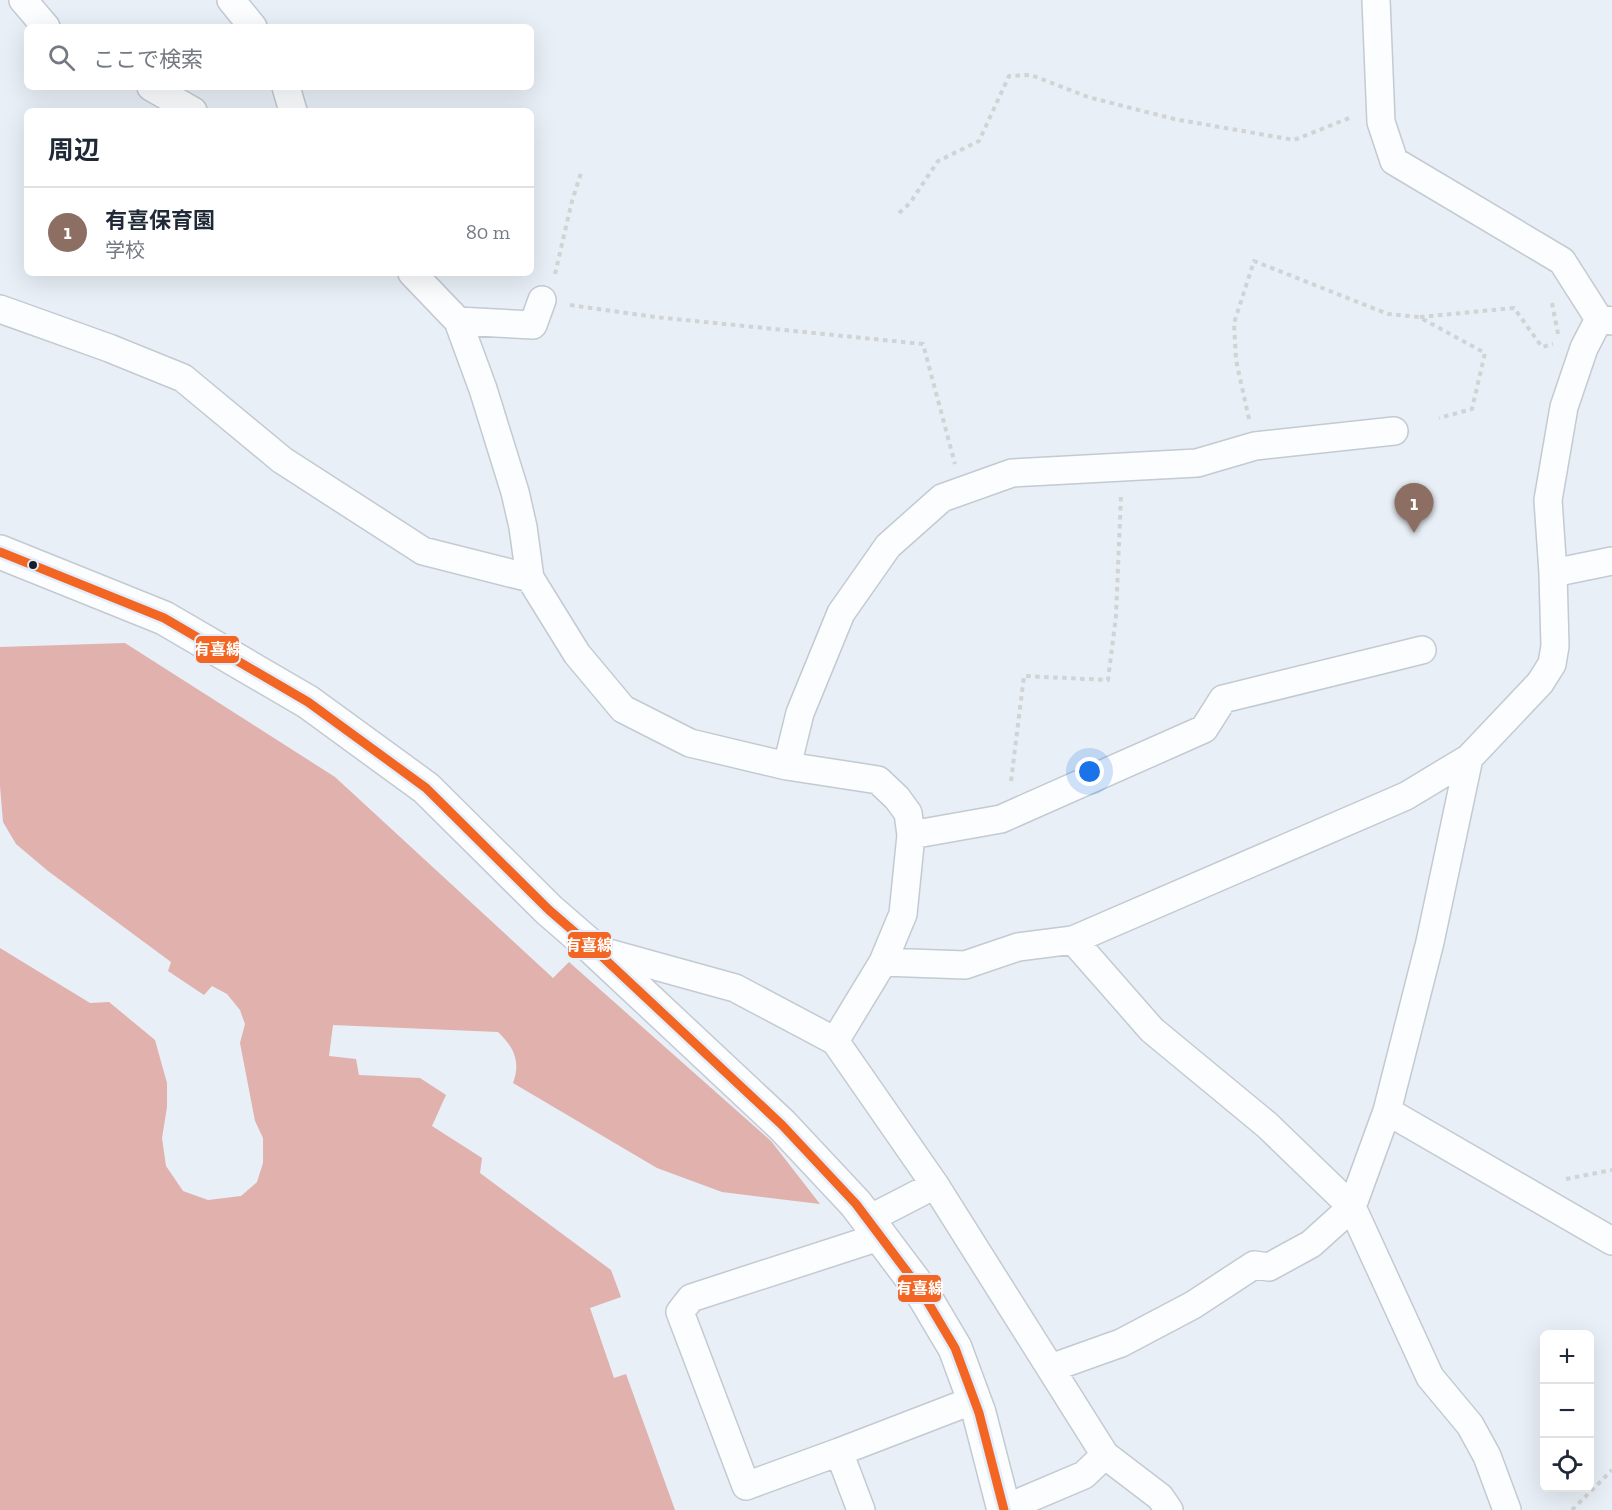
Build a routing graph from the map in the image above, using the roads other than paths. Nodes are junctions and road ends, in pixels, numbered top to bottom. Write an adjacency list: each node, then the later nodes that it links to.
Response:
1 (22, 0): 4 (street)
2 (231, 0): 5 (street)
3 (1376, 0): 13 (street)
4 (43, 24)
5 (251, 24)
6 (156, 90): 8 (street)
7 (287, 90): 9 (street)
8 (188, 108)
9 (291, 108)
10 (415, 276): 14 (street)
11 (542, 300): 14 (street)
12 (0, 309): 19 (street)
13 (1605, 320): 18 (street)
14 (458, 321): 19 (street)
15 (1394, 431): 22 (street)
16 (0, 552): 25 (street)
17 (1612, 561): 18 (street)
18 (1553, 573): 21 (street)
19 (530, 578): 22 (street)
20 (1422, 650): 23 (street)
21 (1469, 758): 24 (street); 28 (street)
22 (787, 766): 23 (street)
23 (911, 835): 26 (street)
24 (1073, 940): 26 (street); 30 (street)
25 (594, 948): 27 (street); 31 (street)
26 (883, 962): 27 (street)
27 (835, 1041): 29 (street)
28 (1387, 1111): 30 (street); 32 (street)
29 (935, 1185): 31 (street); 33 (street)
30 (1352, 1207): 33 (street); 40 (street)
31 (873, 1228): 34 (street); 35 (street)
32 (1612, 1240)
33 (1051, 1368): 36 (street)
34 (974, 1400): 35 (street); 38 (street)
35 (839, 1452): 37 (street)
36 (1105, 1455): 38 (street); 39 (street)
37 (861, 1510)
38 (1004, 1510)
39 (1170, 1510)
40 (1507, 1510)

